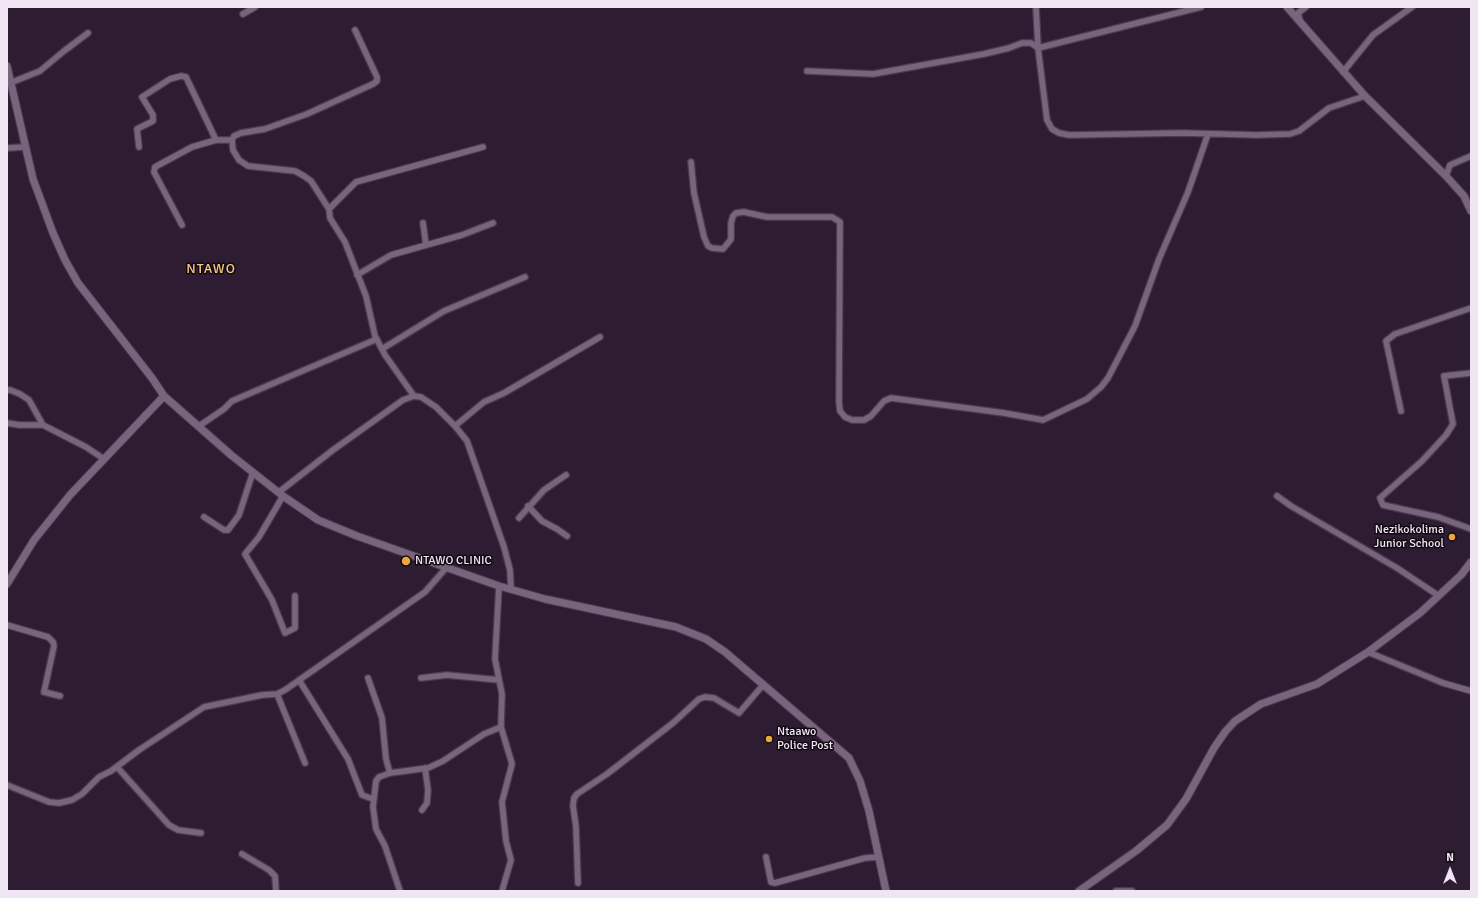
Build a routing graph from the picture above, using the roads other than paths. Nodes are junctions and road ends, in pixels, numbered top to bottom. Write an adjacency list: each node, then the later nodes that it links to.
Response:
1 (254, 7): 7 (street)
2 (1036, 7): 11 (street)
3 (1201, 7): 11 (street)
4 (1287, 7): 8 (street)
5 (1306, 7): 8 (street)
6 (1412, 7): 14 (street)
7 (244, 14)
8 (1300, 23): 14 (street)
9 (355, 30): 19 (street)
10 (88, 33): 15 (street)
11 (1038, 48): 13 (street); 17 (street)
12 (7, 66): 15 (street)
13 (807, 71)
14 (1343, 72): 16 (street)
15 (10, 83): 20 (street)
16 (1365, 96): 17 (street); 26 (street)
17 (1208, 134): 25 (street)
18 (216, 140): 19 (street); 21 (street); 31 (street)
19 (232, 140): 27 (street)
20 (25, 147): 23 (street); 41 (street)
21 (139, 147)
22 (483, 147): 27 (street)
23 (7, 148)
24 (1471, 156): 26 (street)
25 (690, 162)
26 (1446, 176): 28 (street)
27 (329, 209): 33 (street)
28 (1471, 211)
29 (423, 223): 32 (street)
30 (493, 223): 32 (street)
31 (182, 226)
32 (426, 245): 33 (street)
33 (357, 275): 37 (street)
34 (525, 277): 38 (street)
35 (1471, 308): 43 (street)
36 (600, 338): 47 (street)
37 (377, 339): 38 (street); 46 (street)
38 (382, 349): 42 (street)
39 (1471, 373): 56 (street)
40 (7, 390): 45 (street)
41 (164, 396): 46 (street); 48 (street)
42 (414, 396): 47 (street); 51 (street)
43 (1402, 411)
44 (7, 423): 45 (street)
45 (43, 425): 48 (street)
46 (199, 426): 49 (street)
47 (455, 426): 63 (street)
48 (104, 459): 60 (street)
49 (253, 472): 51 (street); 54 (street)
50 (566, 475): 53 (street)
51 (281, 494): 59 (street); 64 (street)
52 (1277, 496): 65 (street)
53 (528, 506): 55 (street); 57 (street)
54 (204, 517)
55 (519, 518)
56 (1471, 529)
57 (567, 536)
58 (1471, 562): 65 (street)
59 (446, 568): 62 (street); 70 (street)
60 (9, 575): 61 (street)
61 (7, 584)
62 (499, 586): 63 (street); 71 (street)
63 (511, 589): 72 (street)
64 (296, 596)
65 (1439, 596): 67 (street)
66 (7, 626): 75 (street)
67 (1368, 652): 73 (street); 93 (street)
68 (368, 678): 80 (street)
69 (421, 678): 71 (street)
70 (299, 680): 74 (street); 82 (street)
71 (499, 680): 76 (street)
72 (763, 685): 87 (street); 88 (street)
73 (1471, 691)
74 (277, 694): 77 (street); 78 (street)
75 (60, 696)
76 (501, 727): 79 (street); 91 (street)
77 (305, 763)
78 (117, 767): 81 (street); 84 (street)
79 (425, 768): 80 (street); 83 (street)
80 (390, 773): 82 (street)
81 (7, 785)
82 (374, 799): 90 (street)
83 (422, 810)
84 (201, 832)
85 (242, 854): 89 (street)
86 (766, 857): 87 (street)
87 (879, 857): 92 (street)
88 (578, 883)
89 (276, 891)
90 (400, 891)
91 (502, 891)
92 (886, 891)
93 (1079, 891)
94 (1116, 891): 95 (street)
95 (1132, 891)

